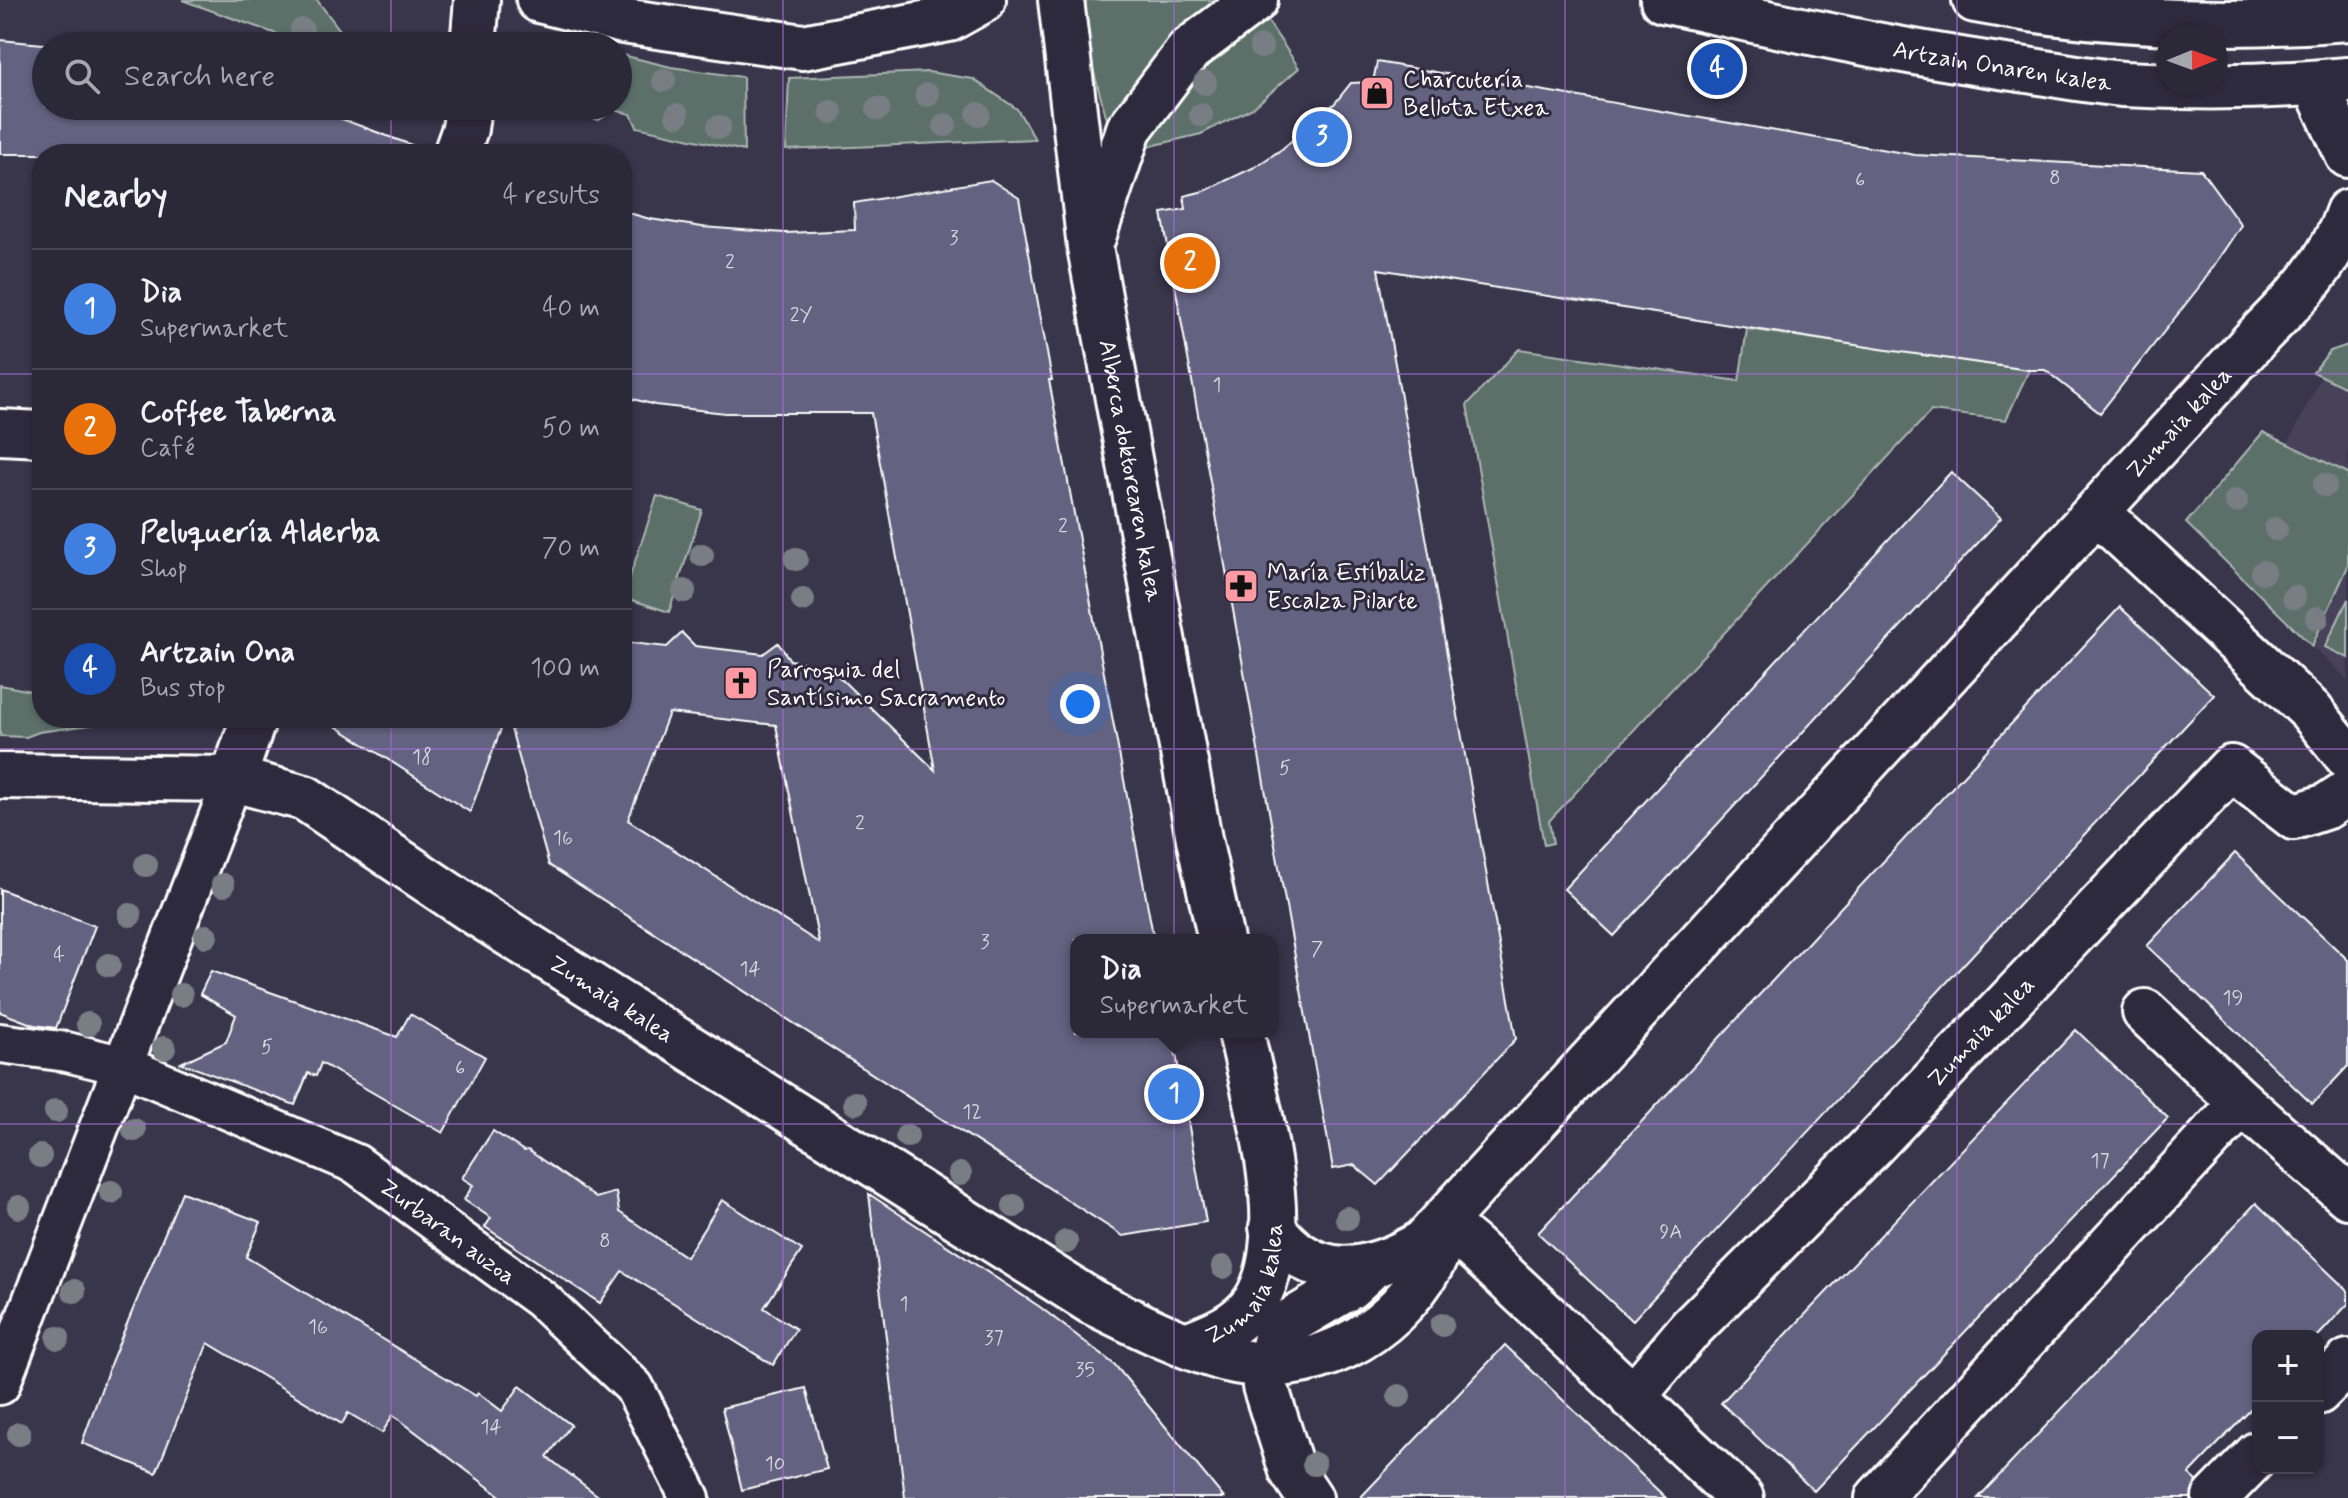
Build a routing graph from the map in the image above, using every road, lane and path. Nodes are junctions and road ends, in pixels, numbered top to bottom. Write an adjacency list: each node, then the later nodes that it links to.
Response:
1 (477, 0): 9 (street)
2 (539, 0): 3 (street)
3 (983, 0)
4 (1061, 0): 15 (street, Alberca doktorearen kalea)
5 (1255, 0): 15 (street)
6 (1663, 0): 10 (street, Artzain Onaren kalea)
7 (1975, 0): 8 (street)
8 (2348, 18)
9 (474, 32)
10 (2331, 81): 13 (street)
11 (466, 120): 12 (street)
12 (460, 144)
13 (2348, 155)
14 (2348, 212): 17 (street, Zumaia kalea)
15 (1090, 247): 26 (street, Alberca doktorearen kalea)
16 (2348, 286): 17 (street, Zumaia kalea)
17 (2261, 333): 20 (street, Zumaia kalea)
18 (0, 432): 19 (street)
19 (32, 434)
20 (2097, 512): 22 (street); 33 (street, Zumaia kalea)
21 (251, 728): 24 (street)
22 (2348, 757)
23 (0, 776): 24 (street, Zumaia kalea)
24 (233, 779): 30 (street); 36 (street, Zumaia kalea)
25 (2348, 792): 41 (street, Zumaia kalea)
26 (1220, 934)
27 (2145, 1012): 31 (street)
28 (1242, 1038): 34 (street)
29 (0, 1043): 30 (street, Zurbaran auzoa)
30 (124, 1066): 39 (street); 45 (street, Zurbaran auzoa)
31 (2242, 1103): 32 (street); 46 (street)
32 (2348, 1196)
33 (1443, 1222): 35 (street, Zumaia kalea); 38 (street, Zumaia kalea); 41 (street)
34 (1272, 1227): 35 (street, Zumaia kalea); 36 (street, Zumaia kalea)
35 (1373, 1265): 38 (street, Zumaia kalea)
36 (1189, 1344): 38 (street, Zumaia kalea)
37 (2348, 1362): 40 (street)
38 (1270, 1364): 44 (street, Zumaia kalea)
39 (0, 1385)
40 (2324, 1386)
41 (1632, 1398): 43 (street)
42 (2252, 1460): 47 (street)
43 (1721, 1492)
44 (1308, 1496)
45 (690, 1498)
46 (1878, 1498)
47 (2215, 1498)

